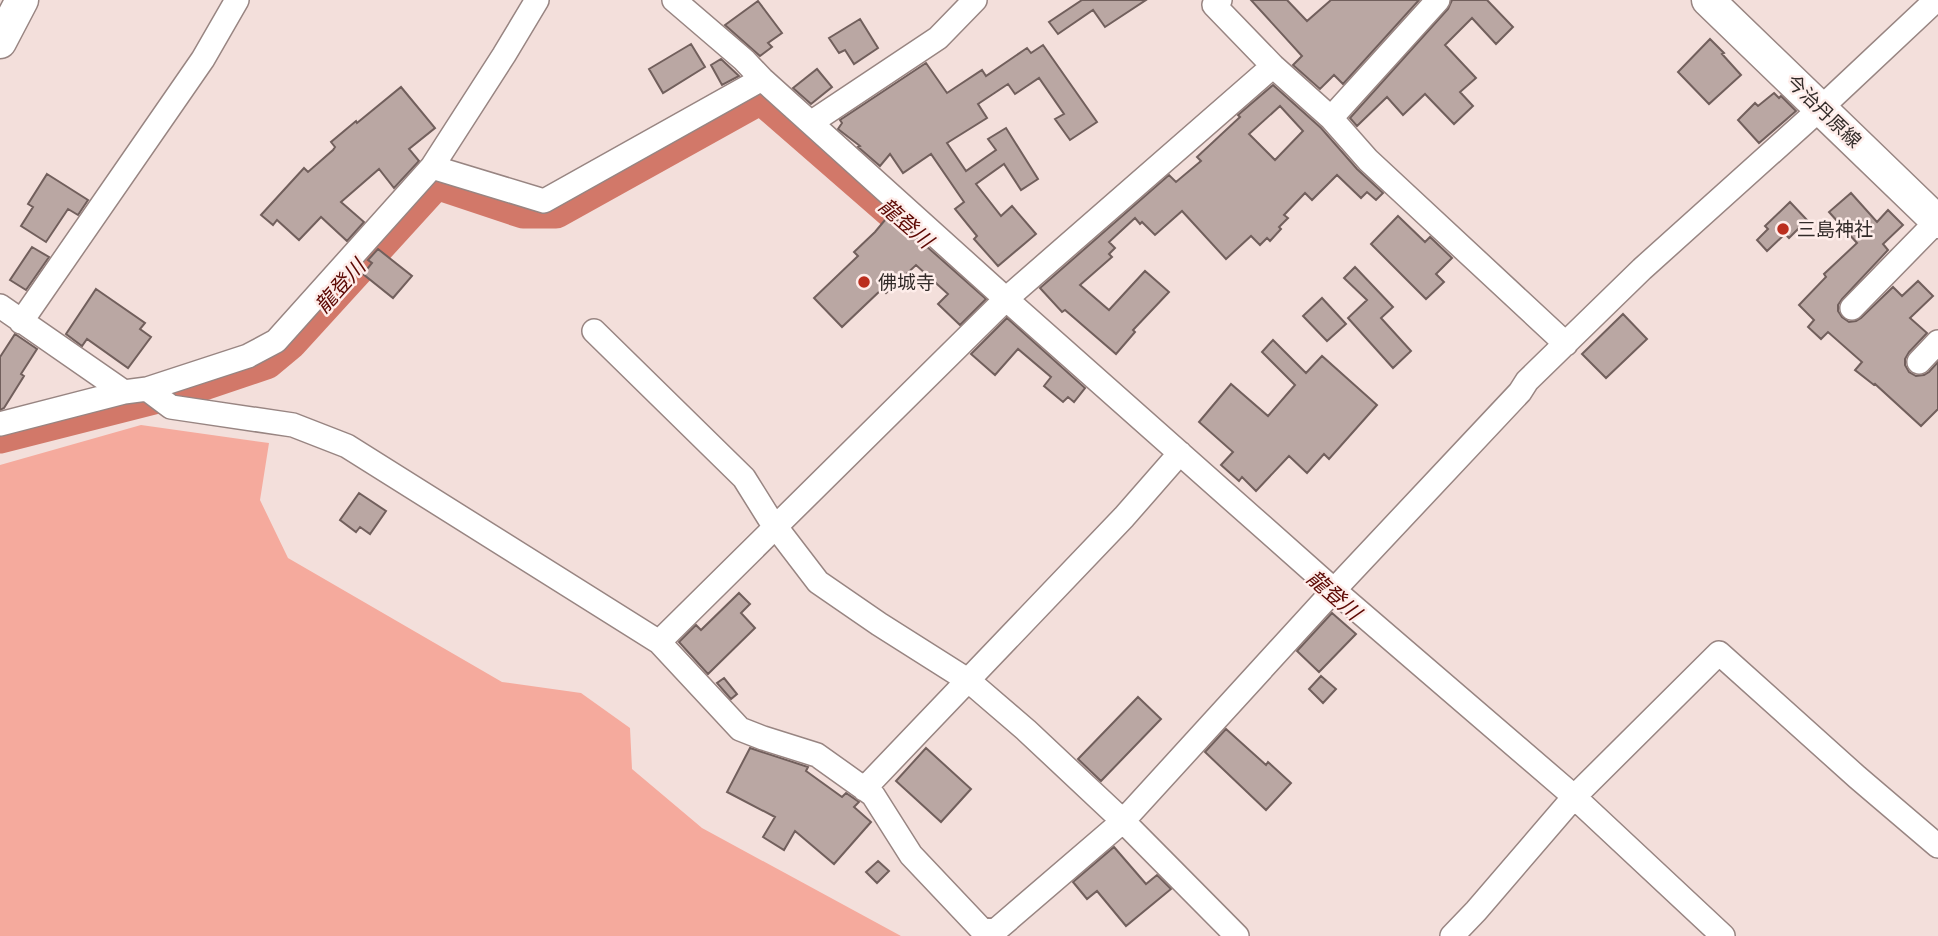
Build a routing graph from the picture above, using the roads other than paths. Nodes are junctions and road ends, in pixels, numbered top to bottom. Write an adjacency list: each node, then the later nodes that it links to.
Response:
1 (22, 0): 10 (main road)
2 (237, 0): 21 (street)
3 (537, 0): 16 (street)
4 (674, 0): 12 (street)
5 (975, 0): 15 (street)
6 (1438, 0): 14 (street)
7 (1708, 0): 13 (main road, 今治丹原線)
8 (1936, 0): 13 (street)
9 (1214, 2): 11 (street)
10 (0, 42)
11 (1273, 66): 14 (street); 18 (street)
12 (762, 79): 15 (street); 16 (street)
13 (1821, 108): 17 (main road, 今治丹原線); 24 (street)
14 (1331, 118): 24 (street)
15 (812, 122): 18 (street)
16 (432, 167): 26 (street)
17 (1938, 222): 20 (street)
18 (1006, 299): 29 (street); 30 (street)
19 (0, 306): 21 (street)
20 (1852, 308)
21 (21, 322): 27 (street)
22 (594, 331): 30 (street)
23 (1938, 342): 25 (street)
24 (1566, 344): 31 (street)
25 (1919, 362)
26 (147, 389): 27 (street); 32 (street)
27 (124, 392): 28 (street)
28 (0, 424)
29 (1179, 454): 31 (street); 33 (street)
30 (776, 526): 32 (street); 33 (street)
31 (1334, 590): 35 (street); 36 (street)
32 (659, 642): 34 (street)
33 (969, 681): 34 (street); 36 (street)
34 (864, 789): 38 (street)
35 (1574, 797): 37 (street); 40 (street); 41 (street)
36 (1122, 821): 38 (street); 39 (street)
37 (1938, 846)
38 (995, 933)
39 (1237, 936)
40 (1452, 936)
41 (1723, 936)

